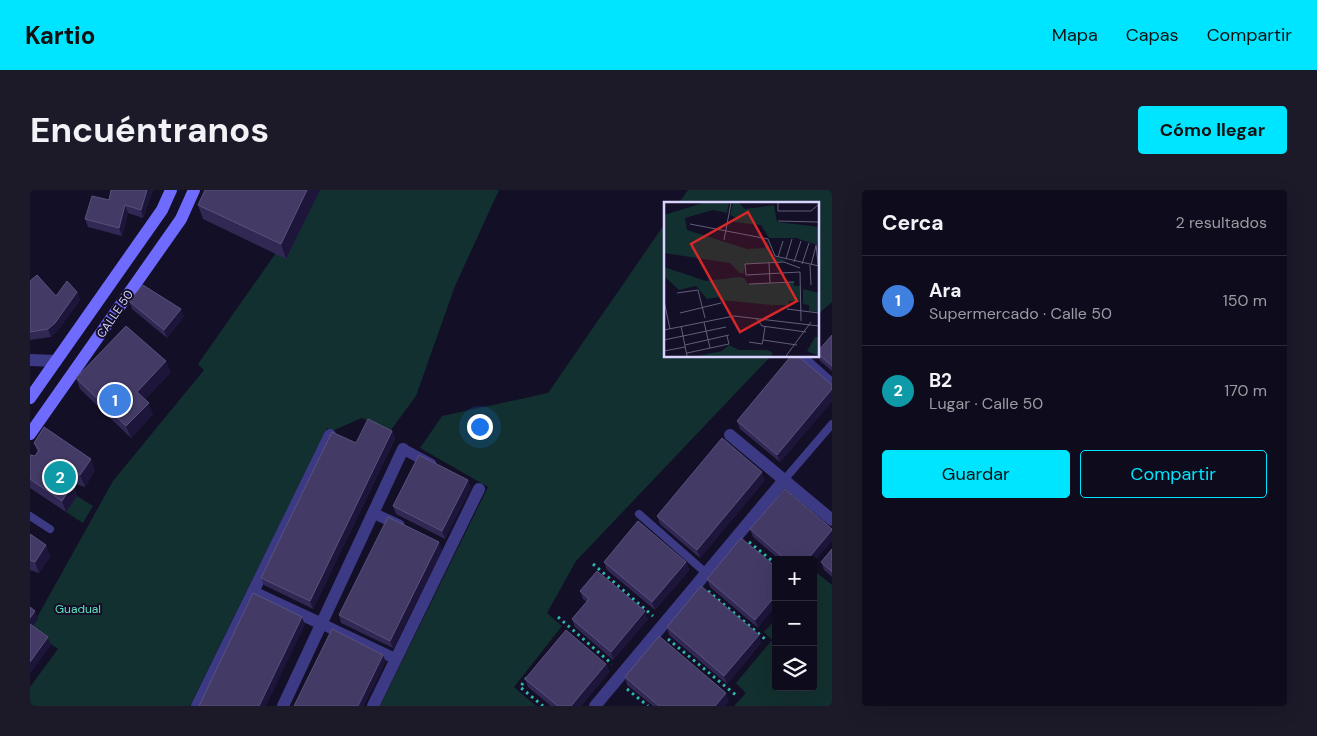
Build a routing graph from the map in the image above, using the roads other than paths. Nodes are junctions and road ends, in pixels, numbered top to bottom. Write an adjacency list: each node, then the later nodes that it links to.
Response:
1 (171, 190): 5 (main road, CALLE 50)
2 (194, 190): 9 (main road, CALLE 50)
3 (805, 358): 6 (lane)
4 (30, 360): 5 (street)
5 (56, 361): 7 (main road, CALLE 50)
6 (832, 382)
7 (30, 398)
8 (832, 424): 14 (lane)
9 (30, 434)
10 (330, 435): 23 (street)
11 (730, 435): 14 (street)
12 (403, 449): 13 (street); 16 (street)
13 (445, 471)
14 (784, 480): 19 (street); 22 (street)
15 (475, 486): 25 (street)
16 (374, 513): 21 (street); 24 (street)
17 (639, 514): 22 (lane)
18 (30, 516): 20 (lane)
19 (832, 520)
20 (50, 529)
21 (407, 529)
22 (702, 577): 29 (street)
23 (253, 592): 24 (street); 26 (street)
24 (322, 624): 25 (street); 27 (street)
25 (396, 659): 28 (street)
26 (197, 706)
27 (282, 706)
28 (373, 706)
29 (595, 706)

